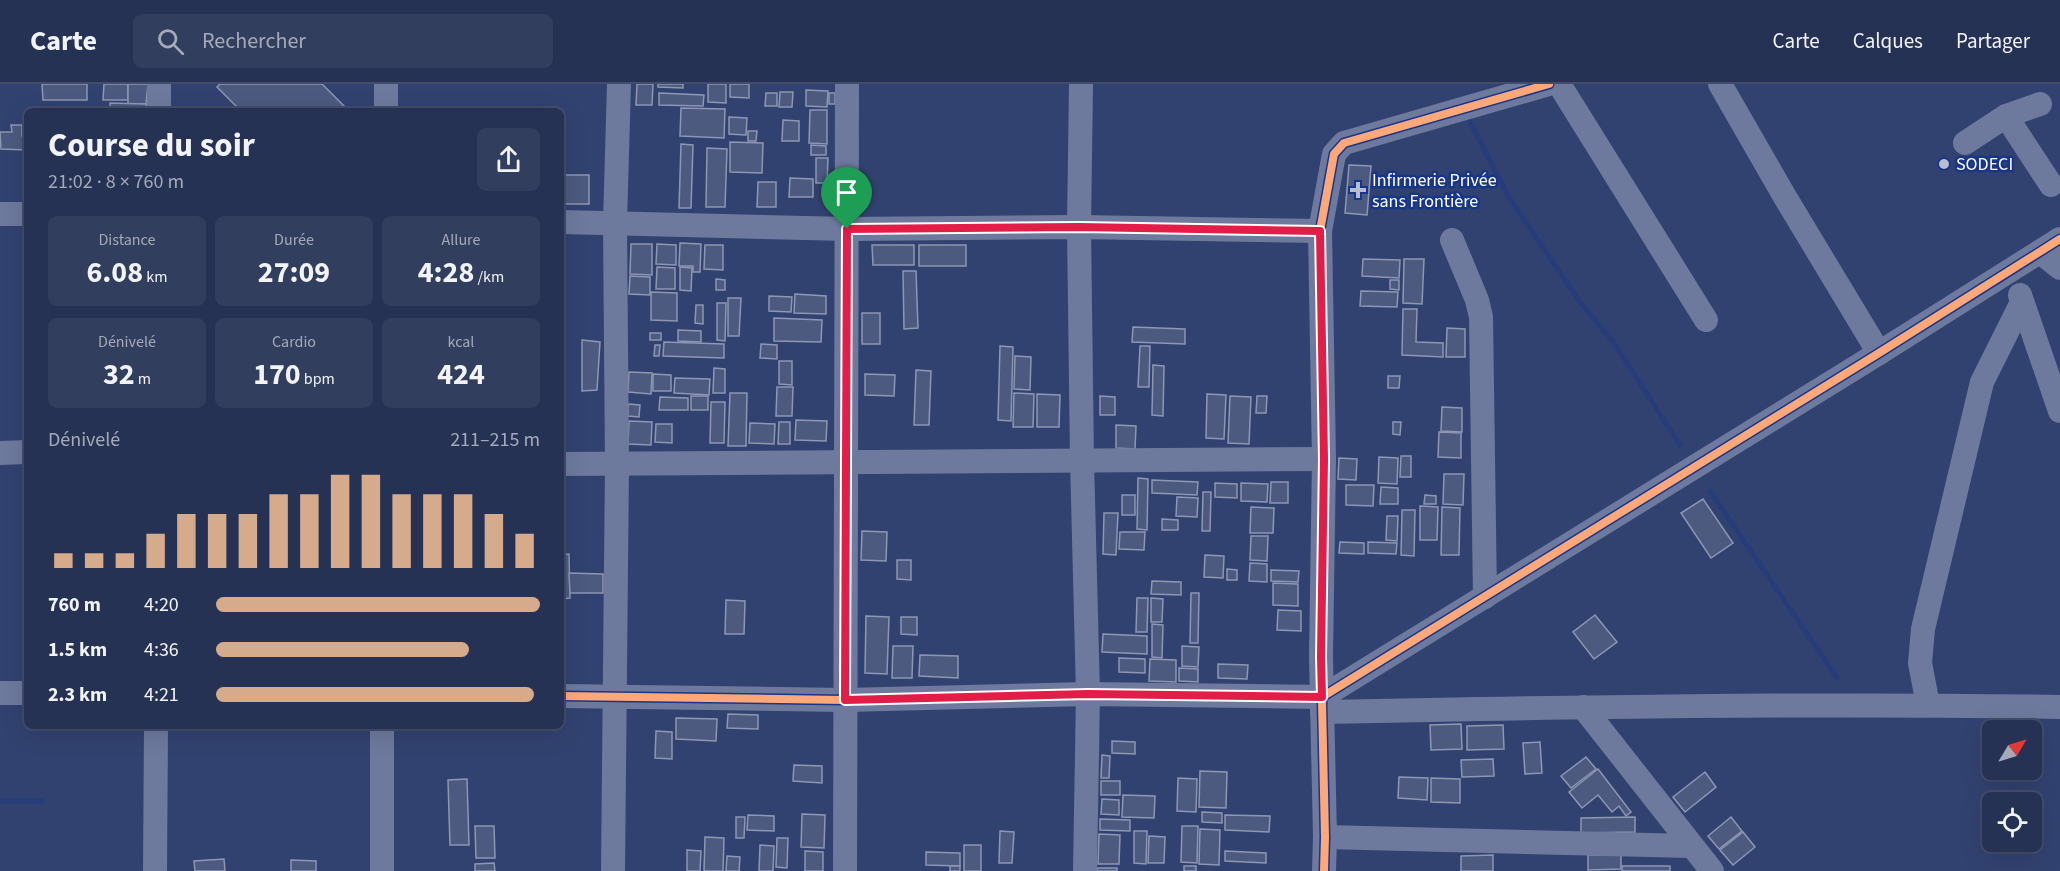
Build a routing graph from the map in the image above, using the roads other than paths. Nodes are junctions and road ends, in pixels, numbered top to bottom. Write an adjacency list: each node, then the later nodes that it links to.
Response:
1 (159, 84): 10 (street)
2 (386, 84): 11 (street)
3 (619, 84): 18 (street)
4 (847, 84): 20 (street)
5 (1081, 84): 19 (street)
6 (1549, 84): 21 (street)
7 (1559, 84): 27 (street)
8 (1720, 84): 28 (street)
9 (2040, 104): 12 (street)
10 (159, 108)
11 (386, 108)
12 (2006, 116): 13 (street); 14 (street)
13 (1965, 143)
14 (2051, 185)
15 (0, 214): 16 (street)
16 (24, 214)
17 (564, 222): 18 (street)
18 (615, 223): 20 (street); 36 (street)
19 (1079, 227): 20 (street); 21 (street); 33 (street)
20 (847, 229): 34 (street)
21 (1320, 231): 32 (street)
22 (1452, 240): 37 (street)
23 (2050, 246): 24 (street); 25 (street)
24 (2060, 268)
25 (2011, 270): 26 (street); 28 (street)
26 (2022, 302): 29 (street); 45 (street)
27 (1706, 320)
28 (1879, 353): 37 (street)
29 (2060, 411)
30 (24, 452): 31 (street)
31 (0, 453)
32 (1324, 459): 33 (street); 44 (street)
33 (1082, 460): 34 (street); 40 (street)
34 (845, 461): 36 (street); 43 (street)
35 (564, 464): 36 (street)
36 (617, 464): 42 (street)
37 (1485, 597): 44 (street)
38 (0, 693): 39 (street)
39 (24, 693)
40 (1088, 694): 43 (street); 44 (street); 56 (street)
41 (564, 696): 42 (street)
42 (615, 697): 43 (street); 54 (street)
43 (845, 700): 55 (street)
44 (1322, 704): 46 (street); 50 (street)
45 (1928, 705): 46 (street); 47 (street)
46 (1582, 707): 51 (street)
47 (2060, 707)
48 (156, 729): 52 (street)
49 (382, 729): 53 (street)
50 (1325, 837): 51 (street); 57 (street)
51 (1691, 846): 58 (street)
52 (154, 871)
53 (382, 871)
54 (613, 871)
55 (845, 871)
56 (1085, 871)
57 (1324, 871)
58 (1712, 871)

